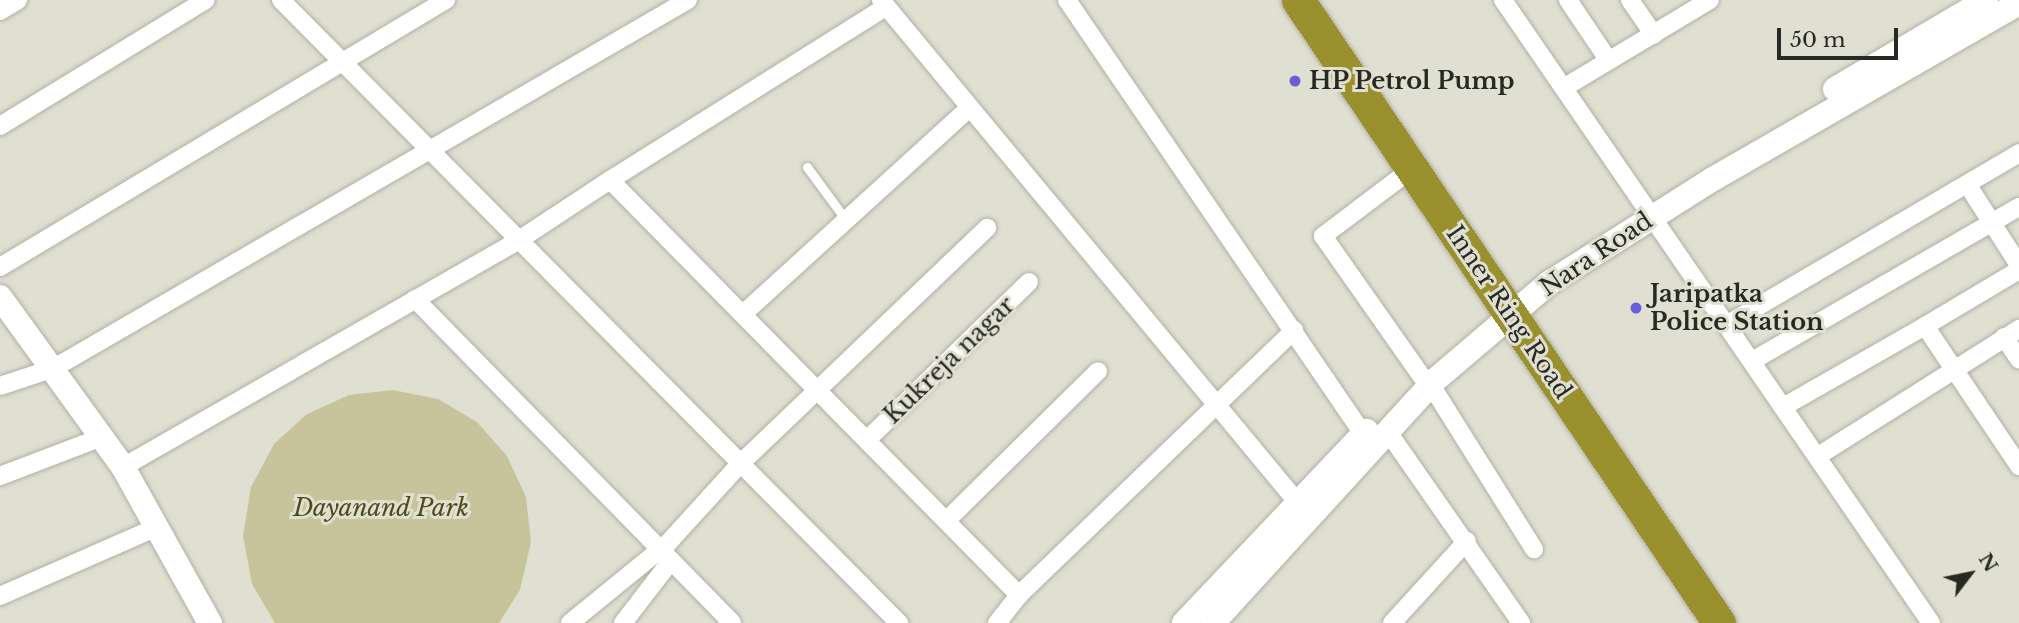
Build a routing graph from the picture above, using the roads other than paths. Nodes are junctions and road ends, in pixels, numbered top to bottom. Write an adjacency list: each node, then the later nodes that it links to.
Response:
1 (18, 0): 17 (street)
2 (206, 0): 23 (street)
3 (281, 0): 20 (street)
4 (446, 0): 20 (street)
5 (688, 0): 24 (street)
6 (1067, 0): 45 (street)
7 (1281, 0): 27 (highway, Inner Ring Road)
8 (1298, 0): 42 (highway, Inner Ring Road)
9 (1503, 0): 21 (street)
10 (1567, 0): 19 (street)
11 (1630, 0): 18 (street)
12 (1710, 0): 16 (street)
13 (1977, 2): 31 (main road, Nara Road)
14 (883, 3): 22 (street); 28 (street)
15 (2019, 3): 31 (main road, Nara Road)
16 (1690, 5): 18 (street)
17 (0, 11)
18 (1654, 35): 19 (street)
19 (1609, 61): 21 (street)
20 (342, 63): 24 (street); 36 (street)
21 (1565, 87): 31 (street)
22 (968, 109): 32 (street); 55 (street)
23 (0, 126)
24 (431, 153): 35 (street); 49 (street)
25 (2019, 153): 29 (street)
26 (807, 167): 32 (lane)
27 (1401, 177): 42 (highway, Inner Ring Road); 52 (street)
28 (610, 180): 35 (street); 41 (street)
29 (1967, 184): 33 (street); 43 (street)
30 (2019, 207): 33 (street)
31 (1649, 209): 42 (main road, Nara Road); 43 (street)
32 (846, 220): 41 (street)
33 (1992, 223): 37 (street); 48 (street)
34 (987, 228): 54 (street)
35 (519, 240): 40 (street); 62 (street)
36 (0, 267)
37 (2019, 268): 44 (street)
38 (1029, 282): 60 (street, Kukreja nagar)
39 (0, 298): 49 (main road)
40 (415, 299): 64 (street); 71 (street)
41 (744, 313): 54 (street)
42 (1500, 314): 52 (main road, Nara Road); 84 (highway, Inner Ring Road); 85 (highway, Inner Ring Road)
43 (1728, 324): 48 (street)
44 (1925, 327): 50 (street); 56 (street)
45 (1294, 330): 55 (street); 58 (street)
46 (2011, 333): 47 (street); 50 (street)
47 (2019, 359)
48 (1752, 361): 56 (street)
49 (54, 368): 53 (street); 59 (main road)
50 (1954, 369): 61 (street); 63 (street)
51 (1098, 372): 67 (street)
52 (1426, 381): 57 (main road, Nara Road); 58 (main road, Nara Road); 70 (street)
53 (0, 386)
54 (819, 388): 60 (street); 62 (street)
55 (1215, 405): 66 (street); 72 (street)
56 (1783, 407): 61 (street)
57 (1388, 432): 69 (street); 82 (main road, Nara Road)
58 (1363, 434): 66 (main road, Nara Road)
59 (102, 437): 64 (main road); 65 (street)
60 (870, 437): 67 (street)
61 (1818, 456): 86 (street)
62 (740, 464): 71 (street); 79 (street)
63 (2019, 466)
64 (123, 467): 68 (main road)
65 (0, 476)
66 (1298, 503): 81 (main road, Nara Road)
67 (947, 520): 72 (street)
68 (157, 527): 73 (street); 75 (main road)
69 (1467, 541): 74 (street); 83 (street)
70 (1534, 549)
71 (665, 557): 76 (street); 77 (street); 78 (street)
72 (1020, 595): 80 (street)
73 (0, 596)
74 (1514, 620)
75 (210, 623)
76 (570, 623)
77 (623, 623)
78 (732, 623)
79 (899, 623)
80 (997, 623)
81 (1184, 623)
82 (1213, 623)
83 (1392, 623)
84 (1694, 623)
85 (1719, 623)
86 (1931, 623)

